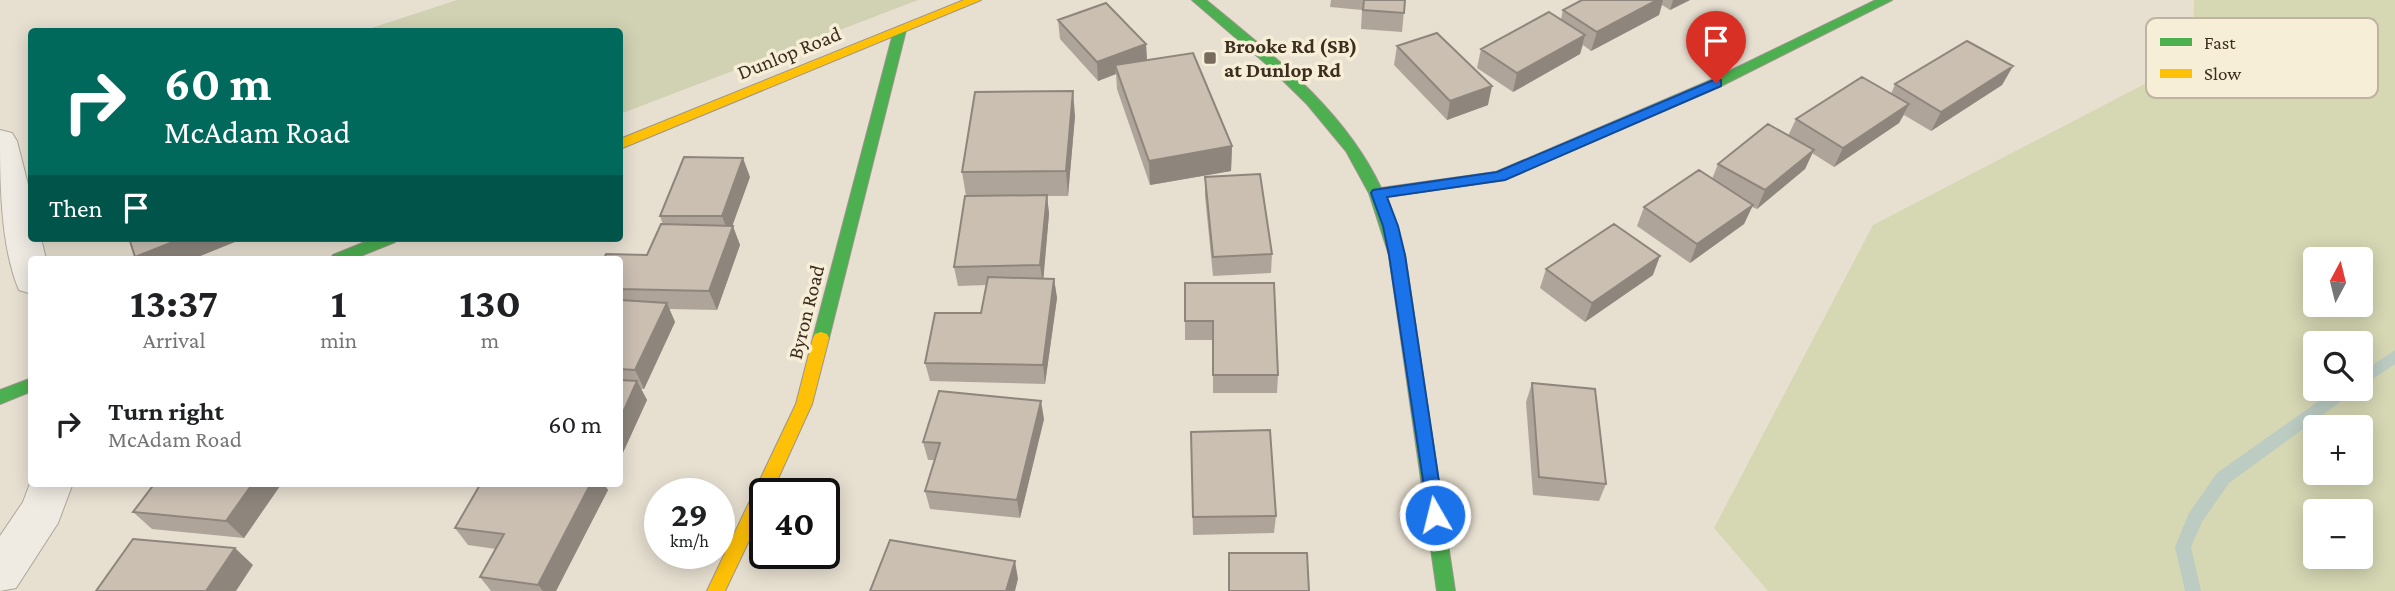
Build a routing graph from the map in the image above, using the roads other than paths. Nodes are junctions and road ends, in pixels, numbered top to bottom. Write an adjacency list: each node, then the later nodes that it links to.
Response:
1 (975, 0): 4 (street, Dunlop Road)
2 (1198, 0): 7 (street)
3 (1886, 0): 7 (street)
4 (900, 30): 6 (street, Dunlop Road); 15 (street, Byron Road)
5 (0, 141): 10 (street)
6 (623, 143)
7 (1378, 193): 16 (street)
8 (380, 242): 9 (street)
9 (345, 256)
10 (28, 263)
11 (28, 386): 12 (street)
12 (0, 397)
13 (50, 487): 14 (street)
14 (0, 574)
15 (716, 591)
16 (1446, 591)

